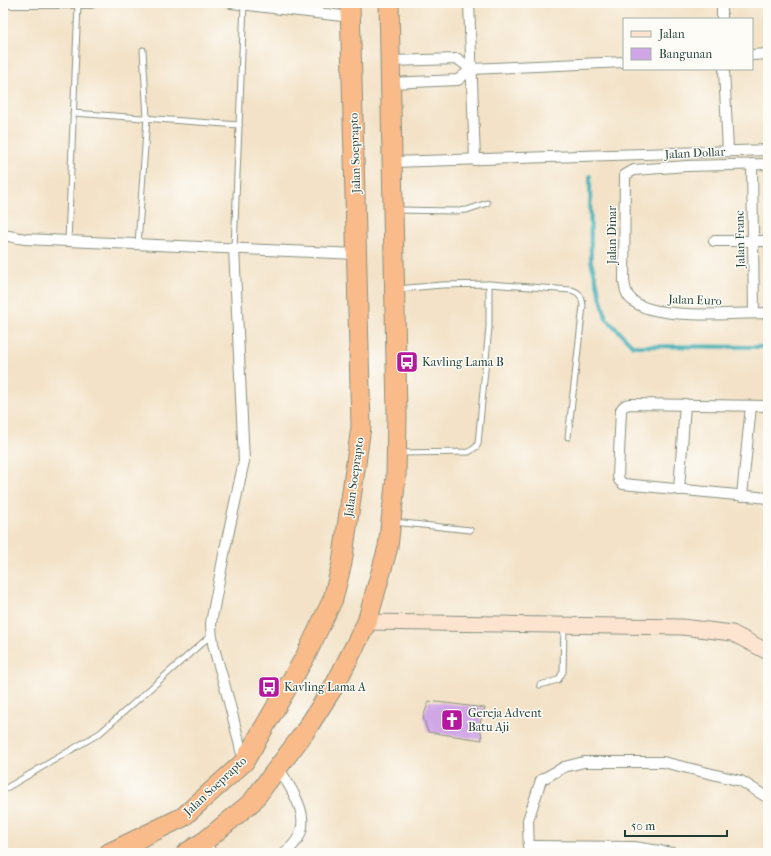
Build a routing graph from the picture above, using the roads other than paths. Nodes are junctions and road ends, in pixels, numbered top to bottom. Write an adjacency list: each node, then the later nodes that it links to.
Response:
1 (3, 3): 7 (street)
2 (91, 3): 7 (street)
3 (231, 3): 8 (street)
4 (389, 3): 14 (highway)
5 (469, 3): 16 (street)
6 (722, 3): 10 (street)
7 (78, 4): 19 (lane)
8 (244, 4): 9 (street); 21 (lane)
9 (351, 10): 38 (highway, Jalan Soeprapto)
10 (722, 18)
11 (144, 50): 20 (lane)
12 (768, 54): 13 (street)
13 (753, 55)
14 (390, 61): 16 (street); 18 (highway)
15 (623, 62): 16 (street)
16 (471, 69): 18 (street); 24 (street)
17 (724, 70): 23 (street)
18 (390, 83): 25 (highway)
19 (73, 113): 20 (lane); 32 (lane)
20 (147, 118): 21 (lane); 36 (lane)
21 (239, 125): 37 (lane)
22 (768, 150): 23 (street)
23 (728, 151): 24 (street)
24 (474, 160): 25 (street)
25 (392, 162): 30 (highway)
26 (752, 164): 27 (street, Jalan Dollar); 28 (street, Jalan Dollar); 33 (street, Jalan Franc)
27 (768, 164)
28 (625, 175): 41 (street, Jalan Dinar)
29 (487, 203): 30 (lane)
30 (393, 210): 40 (highway)
31 (3, 235): 32 (street)
32 (68, 241): 36 (street)
33 (753, 241): 34 (street); 35 (street); 42 (street, Jalan Franc)
34 (768, 241)
35 (714, 242)
36 (138, 244): 37 (street)
37 (234, 248): 38 (street); 56 (street)
38 (357, 254): 59 (highway, Jalan Soeprapto)
39 (489, 284): 40 (lane); 47 (lane); 48 (lane)
40 (394, 290): 48 (highway)
41 (627, 294): 42 (street, Jalan Euro)
42 (754, 313): 43 (street, Jalan Euro)
43 (768, 313)
44 (685, 404): 45 (street); 49 (street); 49 (street)
45 (751, 406): 46 (street); 50 (street)
46 (768, 406)
47 (568, 437)
48 (396, 453): 52 (highway)
49 (679, 490): 50 (street)
50 (742, 496): 51 (street)
51 (768, 498)
52 (390, 522): 53 (lane); 54 (highway)
53 (470, 530)
54 (367, 622): 55 (street); 60 (highway)
55 (564, 625): 57 (street); 58 (lane)
56 (211, 635): 59 (street); 61 (lane)
57 (768, 652)
58 (540, 685)
59 (244, 762): 65 (highway, Jalan Soeprapto)
60 (278, 767): 63 (highway); 67 (street)
61 (3, 790)
62 (768, 798): 64 (street)
63 (208, 847): 66 (highway)
64 (529, 850): 68 (street)
65 (109, 853)
66 (186, 853)
67 (284, 853)
68 (672, 853)

